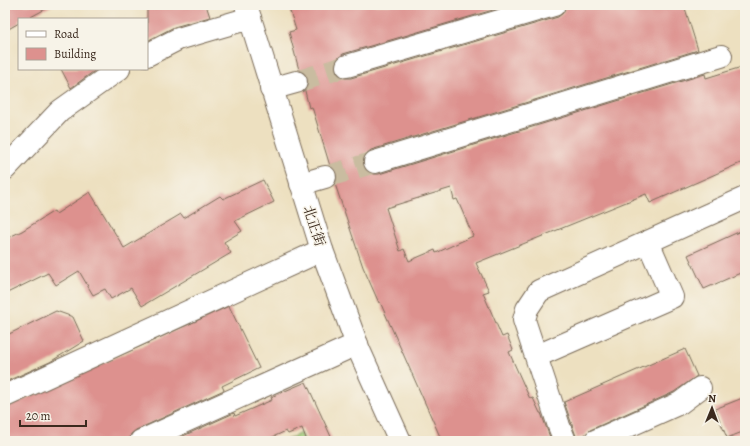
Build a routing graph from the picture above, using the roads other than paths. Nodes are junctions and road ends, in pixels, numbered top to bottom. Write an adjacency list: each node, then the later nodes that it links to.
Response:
1 (554, 5): 5 (street)
2 (248, 11): 3 (street); 8 (street, 北正街)
3 (148, 54)
4 (721, 56): 9 (street)
5 (347, 66)
6 (119, 70): 10 (street)
7 (296, 82): 8 (street)
8 (271, 89): 12 (street, 北正街)
9 (375, 162)
10 (5, 169)
11 (325, 177): 12 (street)
12 (301, 184): 15 (street, 北正街)
13 (745, 198): 14 (street)
14 (648, 242): 17 (street); 17 (street)
15 (322, 250): 16 (street, 北正街); 19 (street)
16 (357, 344): 20 (street); 21 (street, 北正街)
17 (537, 356): 22 (street)
18 (700, 388): 23 (street)
19 (5, 396)
20 (141, 441)
21 (400, 441)
22 (565, 441)
23 (595, 441)

